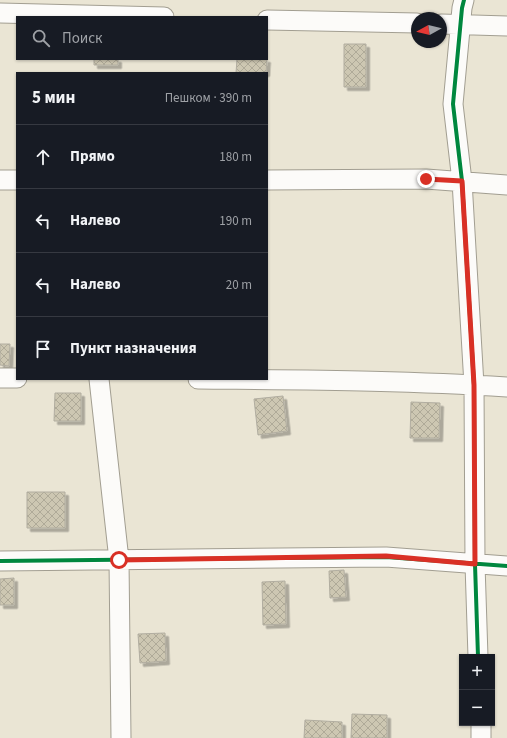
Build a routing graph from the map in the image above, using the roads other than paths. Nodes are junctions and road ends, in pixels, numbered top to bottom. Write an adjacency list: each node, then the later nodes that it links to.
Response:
1 (464, 0): 7 (street)
2 (0, 13): 3 (street)
3 (123, 16)
4 (268, 20): 5 (street)
5 (411, 23)
6 (447, 24): 7 (street)
7 (461, 24): 8 (street); 12 (street)
8 (507, 26)
9 (0, 180): 10 (street)
10 (16, 180)
11 (268, 180): 12 (street)
12 (462, 181): 13 (street); 18 (street)
13 (507, 185)
14 (0, 378): 15 (street)
15 (16, 378)
16 (99, 380): 20 (street)
17 (268, 380): 18 (street)
18 (474, 385): 19 (street); 22 (street)
19 (507, 387)
20 (119, 560): 21 (street); 22 (street); 26 (street)
21 (0, 561)
22 (475, 564): 23 (street); 24 (street)
23 (507, 566)
24 (478, 654)
25 (481, 726): 27 (street)
26 (121, 738)
27 (481, 738)

